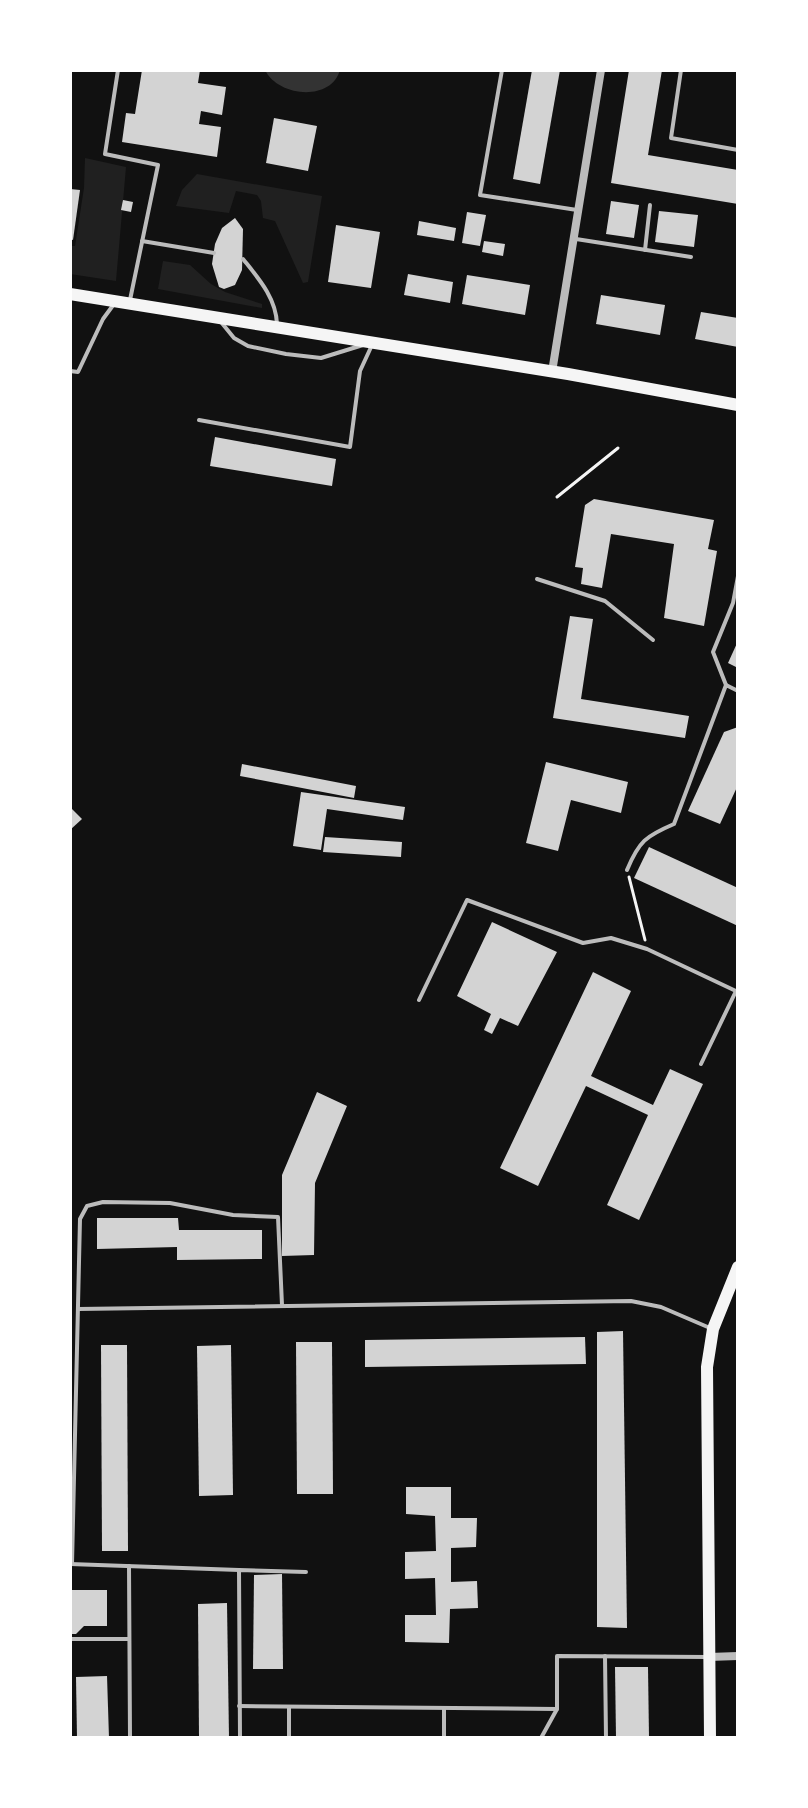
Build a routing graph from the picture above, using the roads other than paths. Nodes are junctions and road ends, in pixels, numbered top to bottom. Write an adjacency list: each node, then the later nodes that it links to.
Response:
1 (118, 70): 9 (lane)
2 (502, 70): 7 (lane)
3 (601, 70): 7 (street)
4 (681, 70): 5 (lane)
5 (738, 150)
6 (650, 205): 10 (lane)
7 (578, 210): 8 (street)
8 (574, 238): 10 (lane); 20 (street)
9 (142, 241): 11 (lane); 15 (lane)
10 (645, 250): 12 (lane)
11 (214, 253)
12 (691, 257)
13 (243, 259): 17 (lane)
14 (70, 294): 15 (main road)
15 (123, 302): 16 (main road); 19 (lane)
16 (216, 317): 17 (main road); 18 (lane)
17 (277, 327): 18 (main road)
18 (373, 342): 20 (main road); 22 (lane)
19 (70, 371)
20 (552, 372): 21 (main road)
21 (738, 405)
22 (199, 420)
23 (738, 576): 25 (lane)
24 (537, 579): 26 (lane)
25 (736, 604): 27 (lane)
26 (653, 640)
27 (726, 685): 28 (lane); 29 (lane)
28 (738, 691)
29 (627, 870)
30 (737, 992): 31 (lane); 32 (lane)
31 (419, 1000)
32 (701, 1064)
33 (737, 1269): 36 (main road)
34 (282, 1305): 35 (lane); 35 (lane); 36 (lane)
35 (78, 1309): 37 (lane)
36 (713, 1329): 45 (main road)
37 (71, 1564): 38 (lane)
38 (129, 1566): 39 (lane); 42 (lane)
39 (239, 1570): 40 (lane); 46 (lane)
40 (306, 1572)
41 (70, 1639): 42 (lane)
42 (129, 1639): 50 (lane)
43 (605, 1656): 45 (lane); 49 (lane); 55 (lane)
44 (738, 1656): 45 (street)
45 (709, 1657): 56 (main road)
46 (239, 1706): 47 (lane); 51 (lane)
47 (289, 1707): 48 (lane); 52 (lane)
48 (444, 1708): 49 (lane); 53 (lane)
49 (557, 1709): 54 (lane)
50 (130, 1738)
51 (240, 1738)
52 (289, 1738)
53 (444, 1738)
54 (541, 1738)
55 (606, 1738)
56 (710, 1738)

